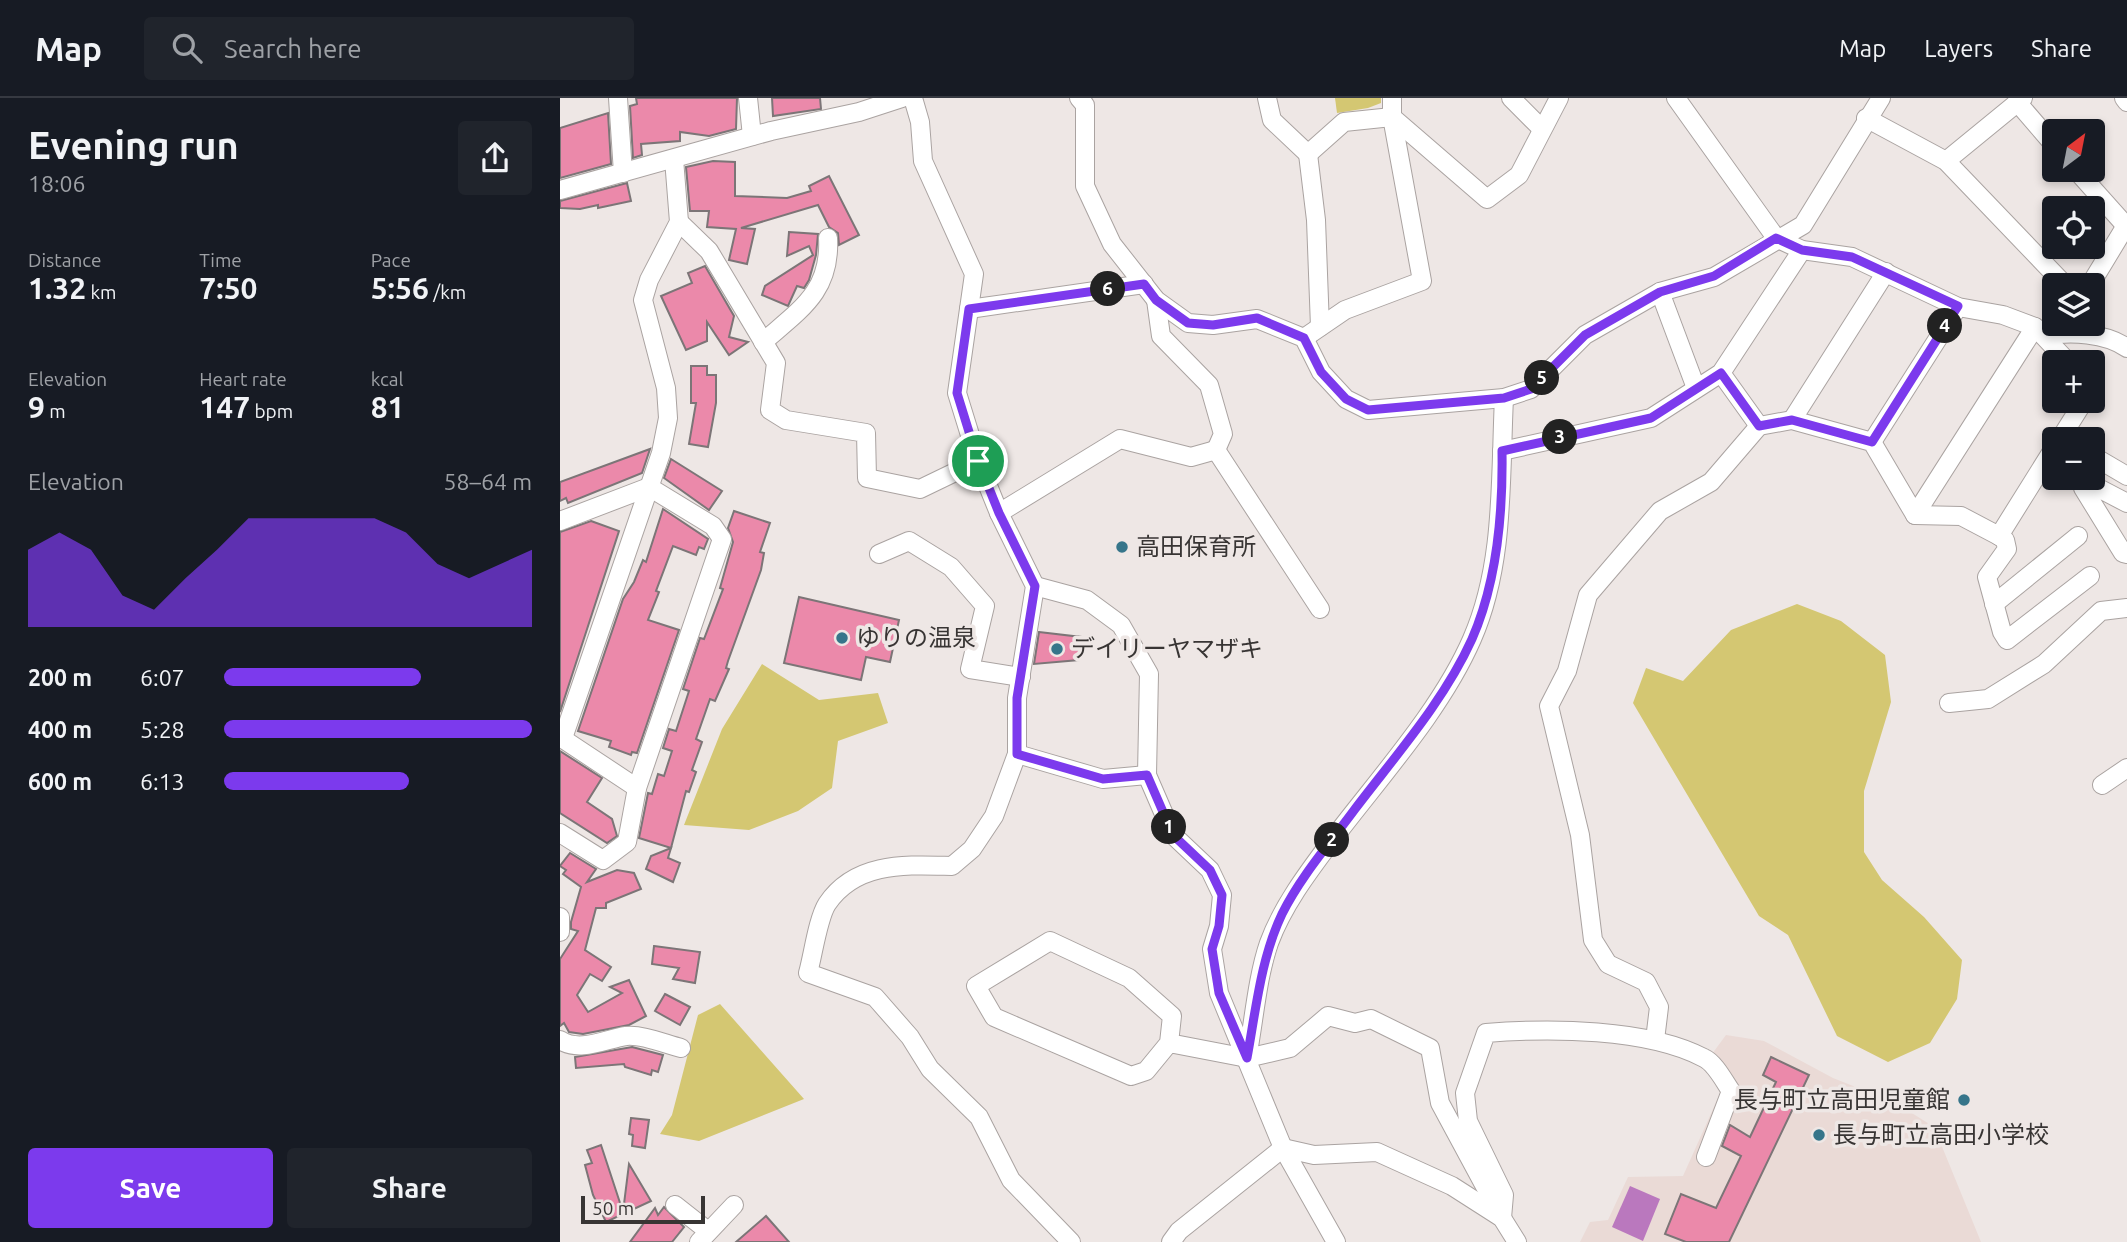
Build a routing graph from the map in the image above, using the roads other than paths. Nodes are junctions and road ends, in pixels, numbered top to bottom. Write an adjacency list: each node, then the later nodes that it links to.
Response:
1 (618, 98): 21 (street)
2 (748, 98): 17 (street)
3 (902, 98): 17 (street)
4 (913, 98): 36 (street)
5 (1079, 98): 32 (street)
6 (1268, 98): 18 (street)
7 (1392, 98): 13 (street)
8 (1511, 98): 15 (street)
9 (1559, 98): 15 (street)
10 (1676, 98): 27 (street)
11 (1881, 98): 14 (street)
12 (2020, 100): 16 (street); 20 (street)
13 (1392, 117): 15 (street); 18 (street); 37 (street)
14 (1866, 118): 20 (street); 27 (street)
15 (1542, 129)
16 (2042, 129)
17 (752, 136): 19 (street)
18 (1308, 154): 37 (street)
19 (674, 159): 21 (street); 24 (street)
20 (1946, 161): 30 (street)
21 (623, 173): 23 (street)
22 (2087, 182): 25 (street)
23 (560, 190)
24 (679, 222): 40 (street); 55 (street)
25 (2126, 225): 31 (street)
26 (828, 238): 40 (street)
27 (1776, 238): 28 (street); 33 (street)
28 (1802, 250): 29 (street); 43 (street)
29 (1885, 272): 35 (street); 46 (street)
30 (2053, 273)
31 (2097, 273)
32 (1144, 284): 34 (street); 36 (street)
33 (1660, 292): 44 (street); 45 (street)
34 (1156, 300): 39 (street); 49 (street)
35 (1958, 306): 38 (street); 48 (street)
36 (969, 309): 51 (street)
37 (1320, 327): 39 (street)
38 (2040, 331): 41 (street); 42 (street); 58 (street)
39 (1304, 338): 45 (street)
40 (763, 342): 51 (street)
41 (2127, 348)
42 (2057, 350)
43 (1721, 373): 44 (street); 47 (street)
44 (1696, 388): 50 (street)
45 (1504, 398): 50 (street)
46 (1792, 420): 47 (street); 48 (street)
47 (1759, 426): 81 (street)
48 (1872, 442): 58 (street)
49 (1216, 450): 57 (street); 68 (street)
50 (1502, 451): 84 (street)
51 (978, 461): 57 (street)
52 (2105, 463): 54 (street)
53 (2042, 469): 60 (street)
54 (2127, 476)
55 (649, 487): 59 (street); 71 (street); 76 (street)
56 (2127, 503): 63 (street)
57 (999, 513): 65 (street)
58 (1915, 515): 60 (street)
59 (560, 520)
60 (1999, 536): 66 (street)
61 (2078, 536): 66 (street)
62 (879, 554): 69 (street)
63 (2127, 554)
64 (2090, 576): 66 (street)
65 (1035, 586): 69 (street); 74 (street)
66 (1994, 604)
67 (2127, 608): 70 (street)
68 (1320, 609)
69 (1021, 677): 72 (street)
70 (1949, 703)
71 (561, 737): 76 (street)
72 (1017, 754): 74 (street); 92 (street)
73 (2127, 768): 75 (street)
74 (1147, 775): 84 (street)
75 (2102, 785)
76 (637, 788): 77 (street)
77 (560, 834)
78 (560, 917): 79 (street)
79 (560, 932)
80 (560, 1040): 83 (street)
81 (1655, 1040): 86 (street); 89 (street)
82 (1169, 1043): 82 (street); 84 (street)
83 (681, 1048)
84 (1247, 1058): 85 (street); 89 (street)
85 (1283, 1148): 89 (street); 91 (street); 93 (street)
86 (1706, 1157)
87 (675, 1205): 90 (street)
88 (734, 1205): 90 (street)
89 (1502, 1218): 94 (street)
90 (704, 1236)
91 (1333, 1241)
92 (1072, 1242)
93 (1171, 1242)
94 (1517, 1242)

